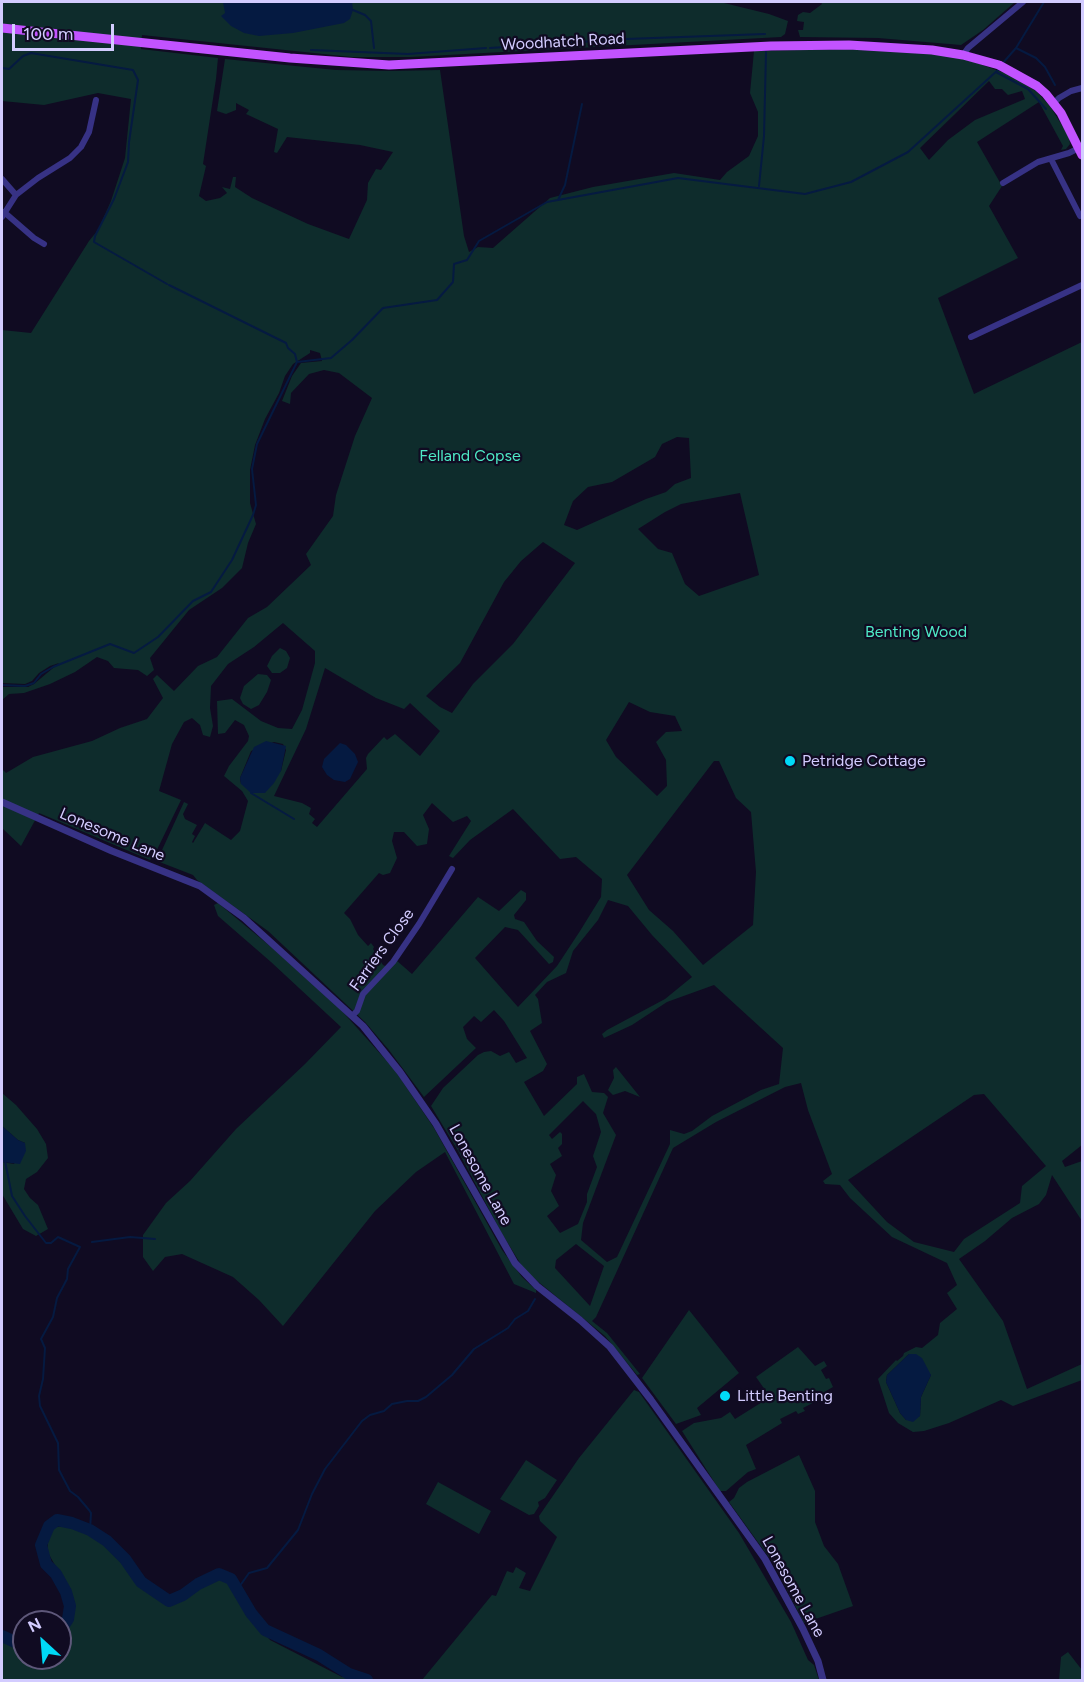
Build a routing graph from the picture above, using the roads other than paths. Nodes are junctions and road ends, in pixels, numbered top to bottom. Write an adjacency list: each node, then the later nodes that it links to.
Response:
1 (1023, 2): 3 (street)
2 (2, 28): 3 (main road, Woodhatch Road)
3 (963, 55): 6 (main road, Woodhatch Road)
4 (1083, 88): 6 (street)
5 (96, 100): 11 (street)
6 (1054, 103): 7 (main road, Woodhatch Road)
7 (1081, 151): 8 (street)
8 (1052, 159): 10 (street); 13 (street)
9 (2, 179): 11 (street)
10 (1004, 183)
11 (16, 195): 12 (street)
12 (3, 215): 14 (street)
13 (1080, 216)
14 (44, 244)
15 (1083, 285): 16 (street)
16 (971, 337)
17 (2, 802): 19 (street, Lonesome Lane)
18 (452, 869): 19 (street, Farriers Close)
19 (352, 1016): 20 (street, Lonesome Lane)
20 (823, 1680)

